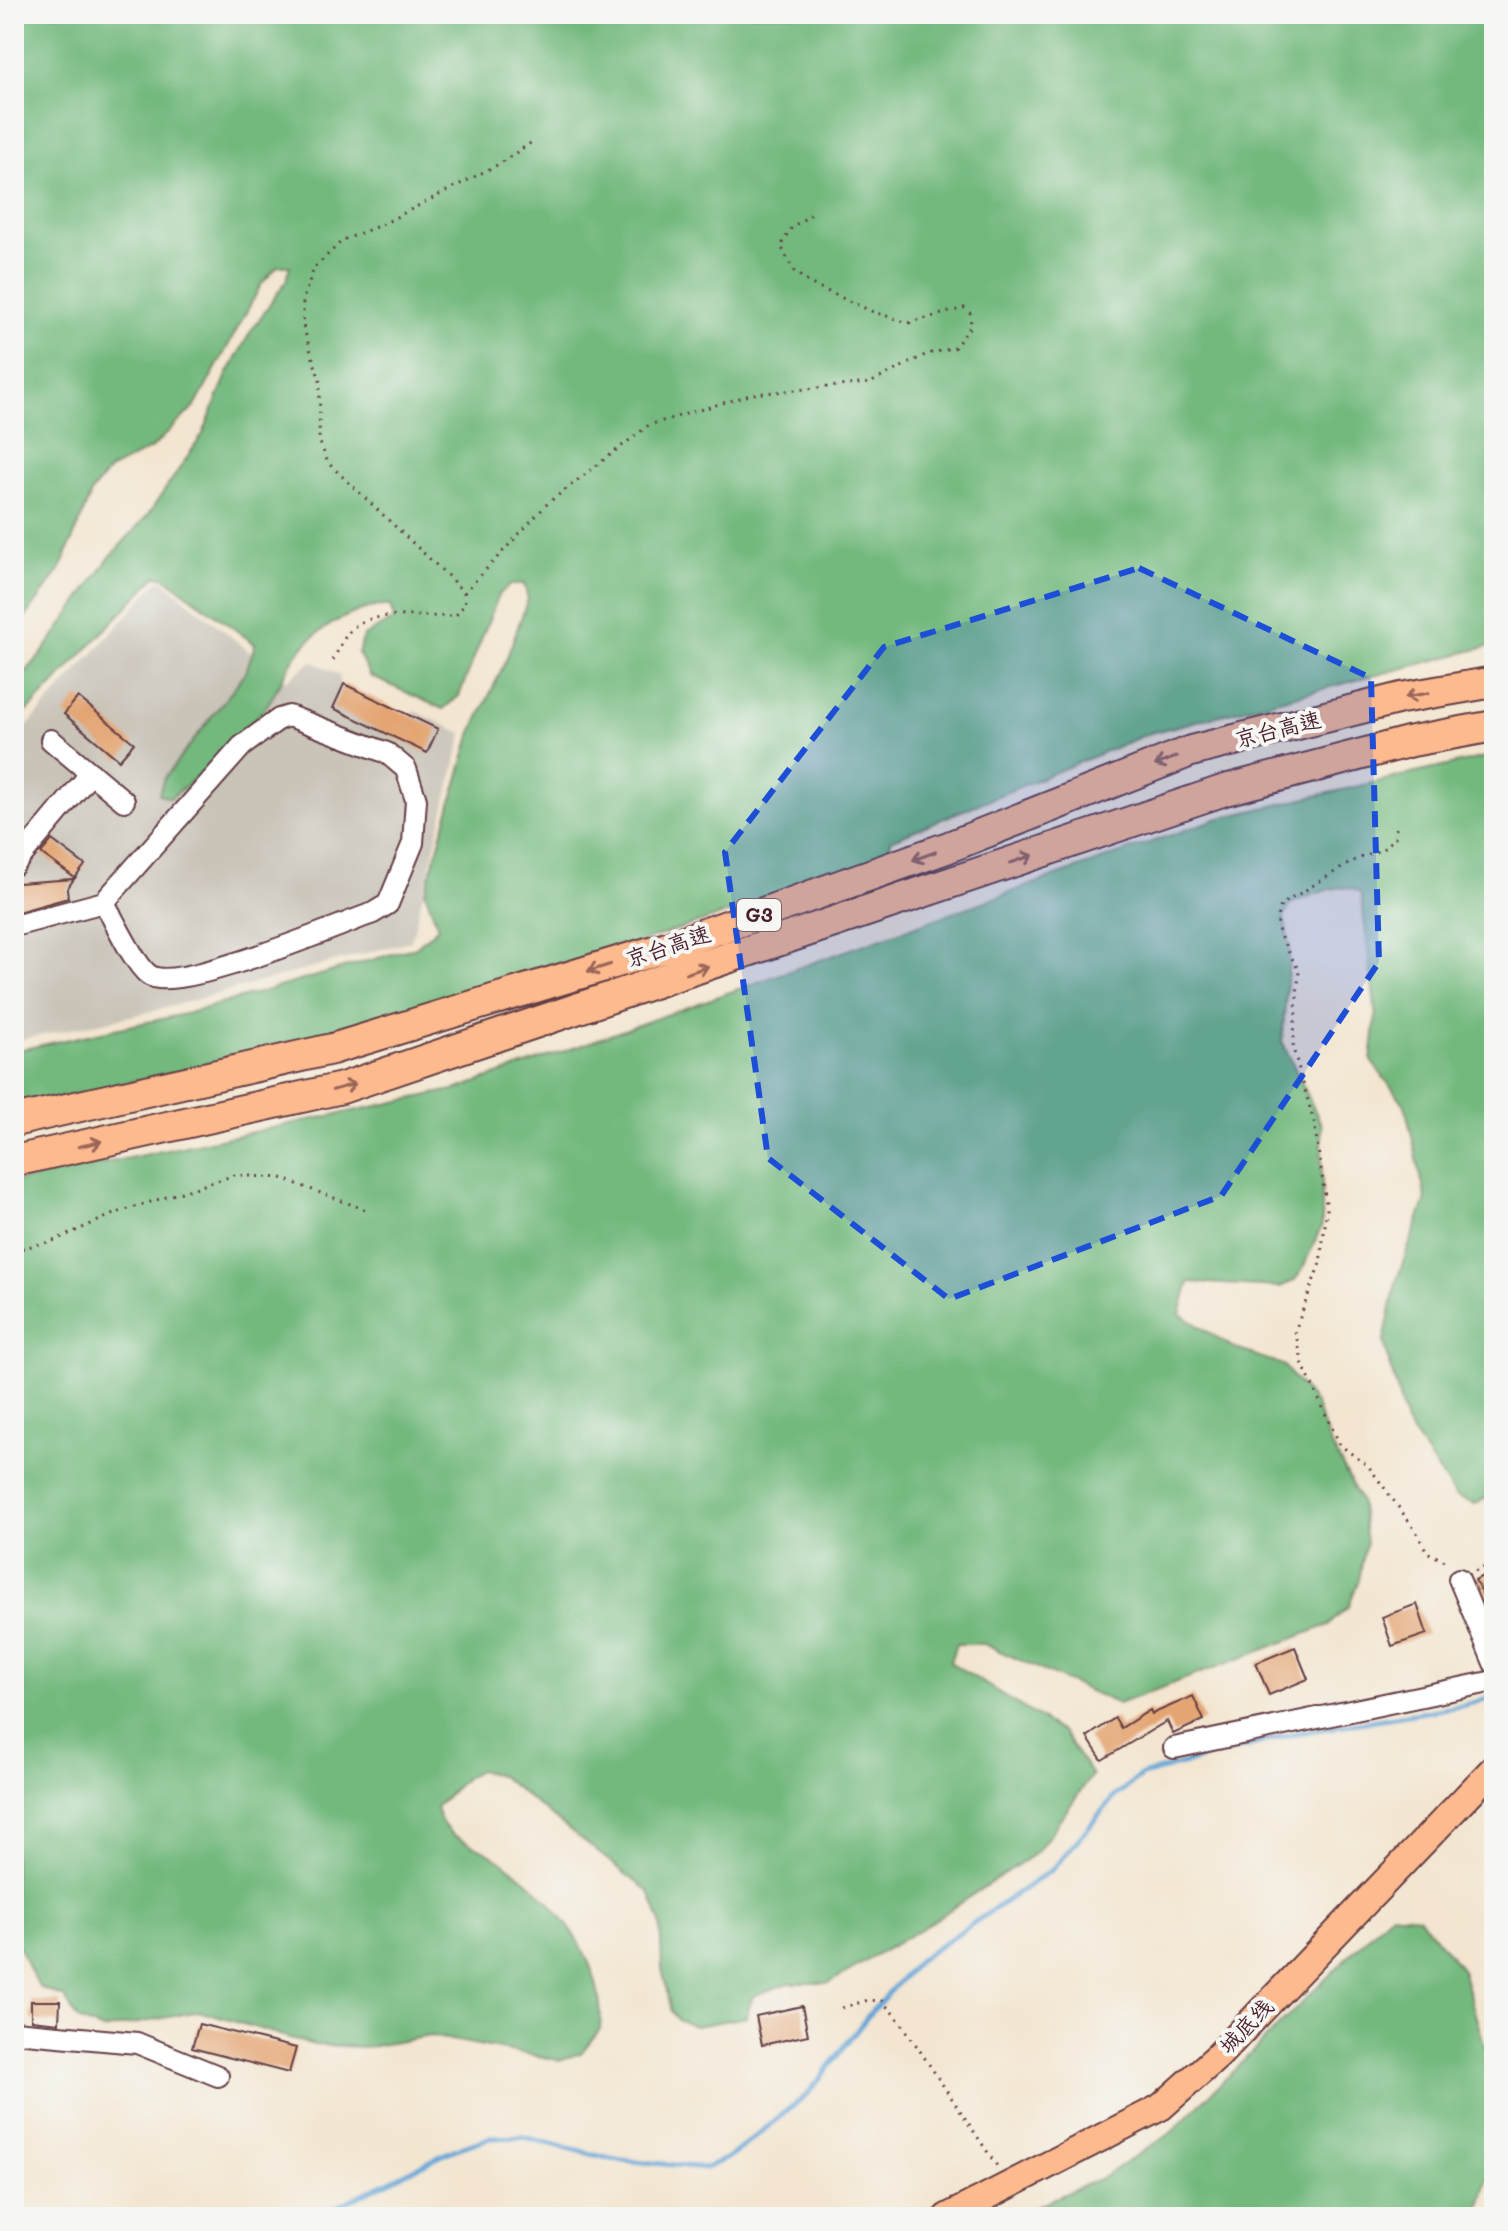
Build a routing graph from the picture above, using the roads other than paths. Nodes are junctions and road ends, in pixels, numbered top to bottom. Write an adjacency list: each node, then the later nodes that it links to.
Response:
1 (1494, 682): 9 (highway, 京台高速 / G3, one-way to 9)
2 (1494, 726): 10 (highway, 京台高速 / G3, one-way to 2)
3 (51, 740): 4 (lane)
4 (91, 773): 5 (lane); 6 (lane)
5 (124, 801)
6 (17, 861)
7 (104, 902): 7 (lane); 8 (lane)
8 (14, 926)
9 (14, 1121)
10 (14, 1161)
11 (1459, 1579): 12 (lane)
12 (1494, 1663)
13 (1494, 1681): 14 (lane)
14 (1174, 1748)
15 (1494, 1768): 18 (main road, 城底线)
16 (14, 2032): 17 (lane)
17 (218, 2076)
18 (947, 2217)

